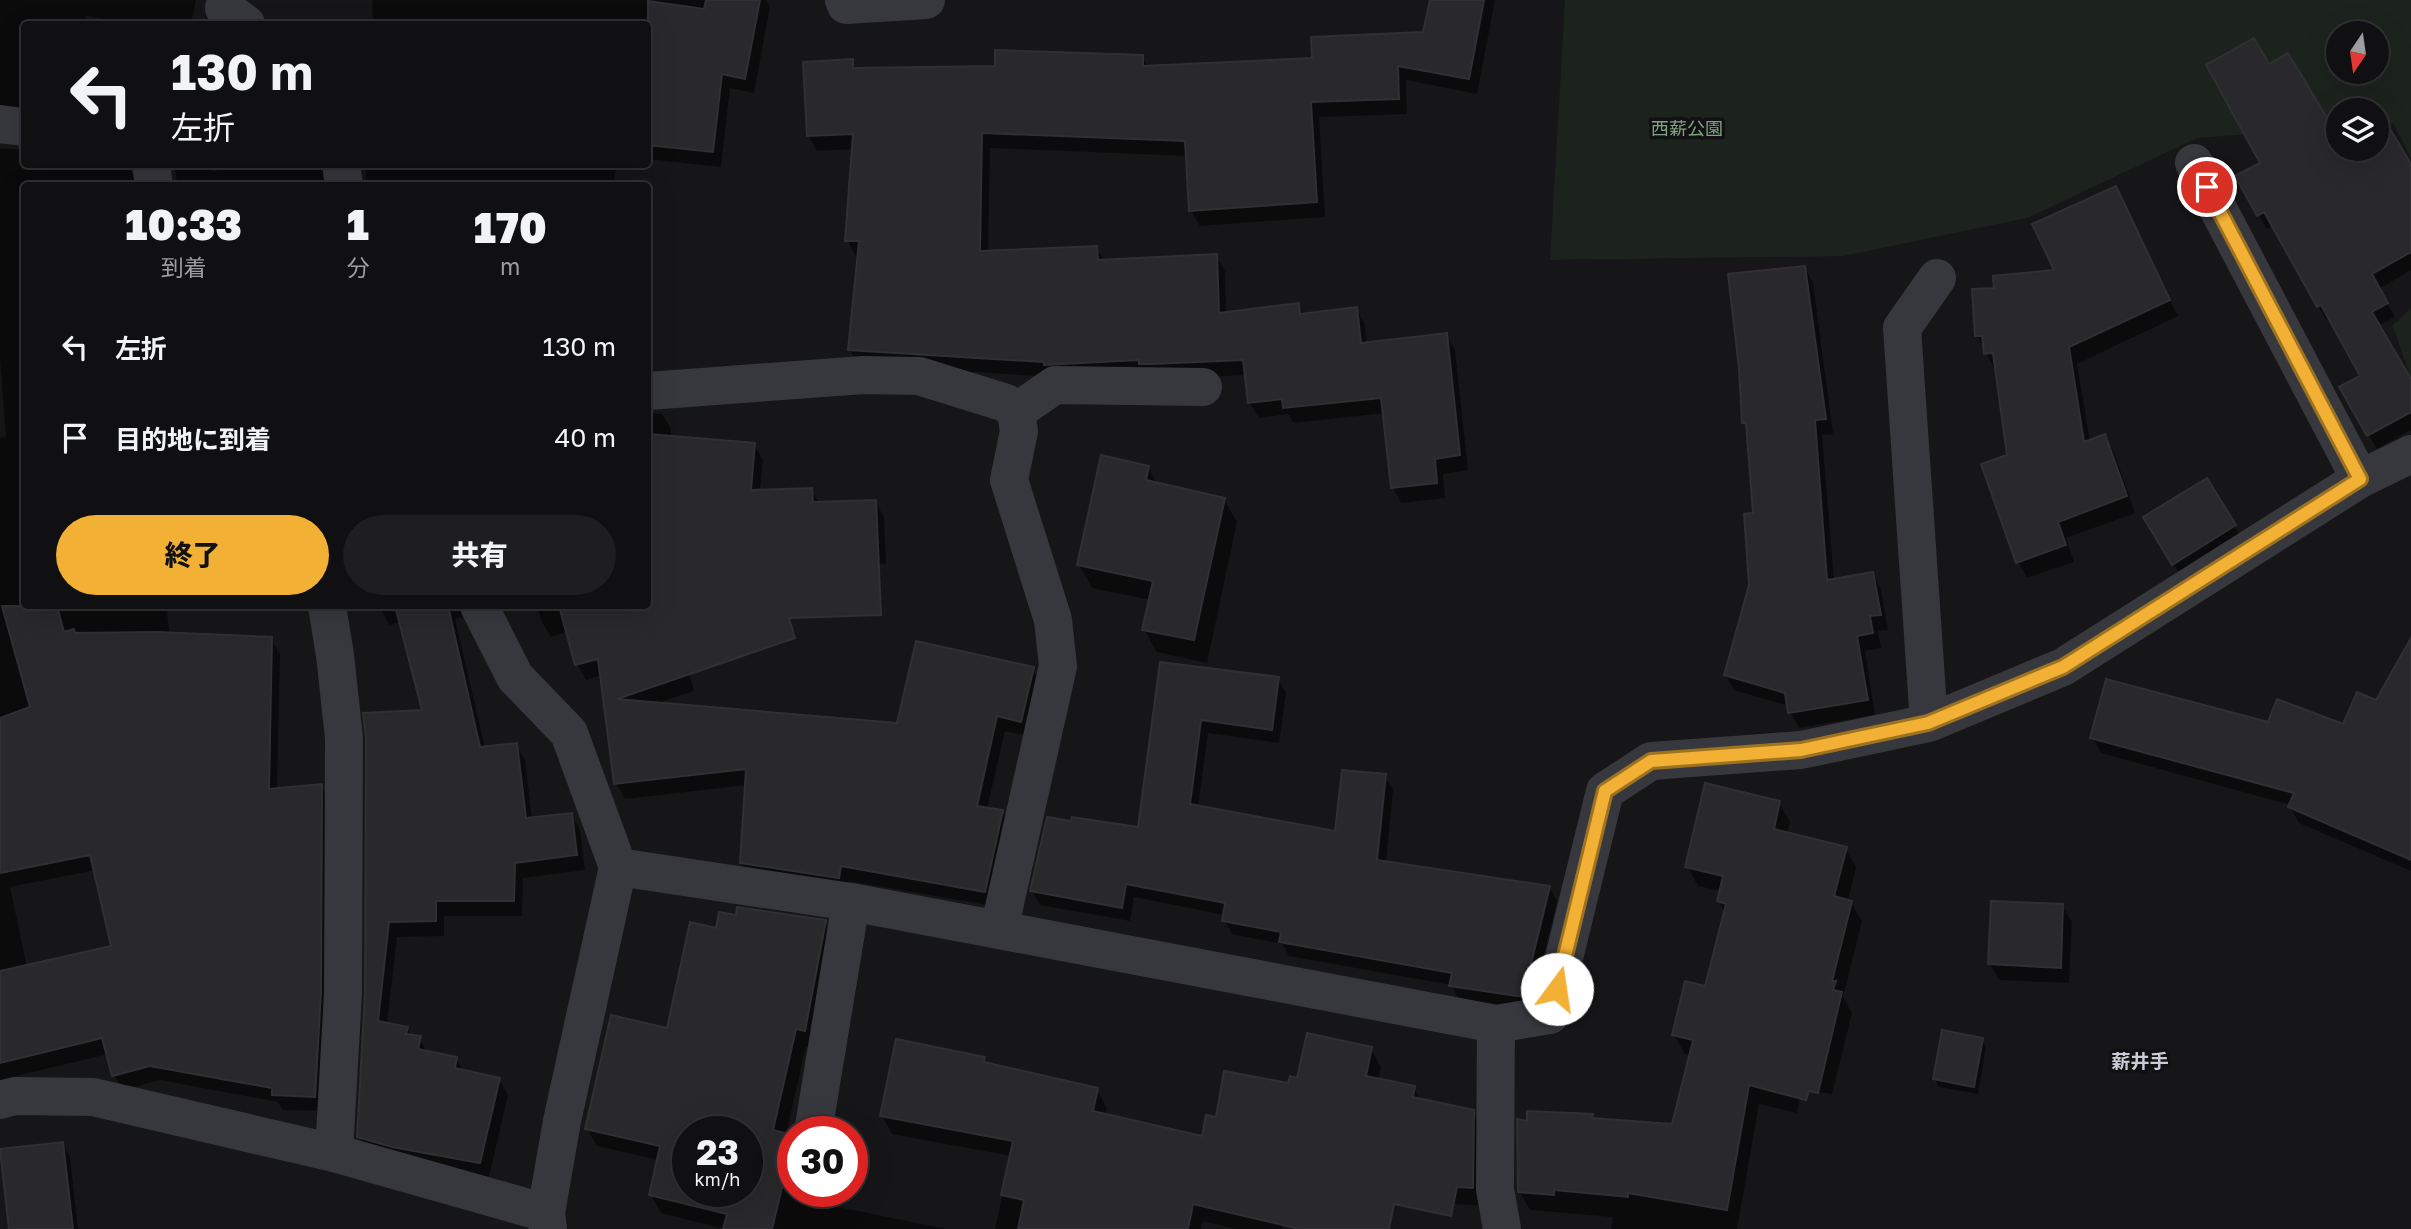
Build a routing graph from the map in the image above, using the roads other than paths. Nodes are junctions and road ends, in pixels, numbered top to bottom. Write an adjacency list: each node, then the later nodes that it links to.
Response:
1 (844, 0): 2 (street)
2 (926, 0)
3 (0, 124): 4 (street)
4 (21, 127)
5 (2194, 163): 11 (street)
6 (1937, 278): 14 (street)
7 (1203, 387): 9 (street)
8 (651, 391): 9 (street)
9 (1016, 412): 17 (street)
10 (2411, 454): 11 (street)
11 (2360, 479): 14 (street)
12 (327, 609): 21 (street)
13 (481, 609): 15 (street)
14 (1928, 723): 18 (street)
15 (618, 867): 16 (street); 22 (street)
16 (851, 902): 17 (street); 20 (street)
17 (999, 930): 18 (street)
18 (1496, 1024): 23 (street)
19 (0, 1100): 21 (street)
20 (816, 1116)
21 (334, 1153): 22 (street)
22 (547, 1221)
23 (1502, 1229)

